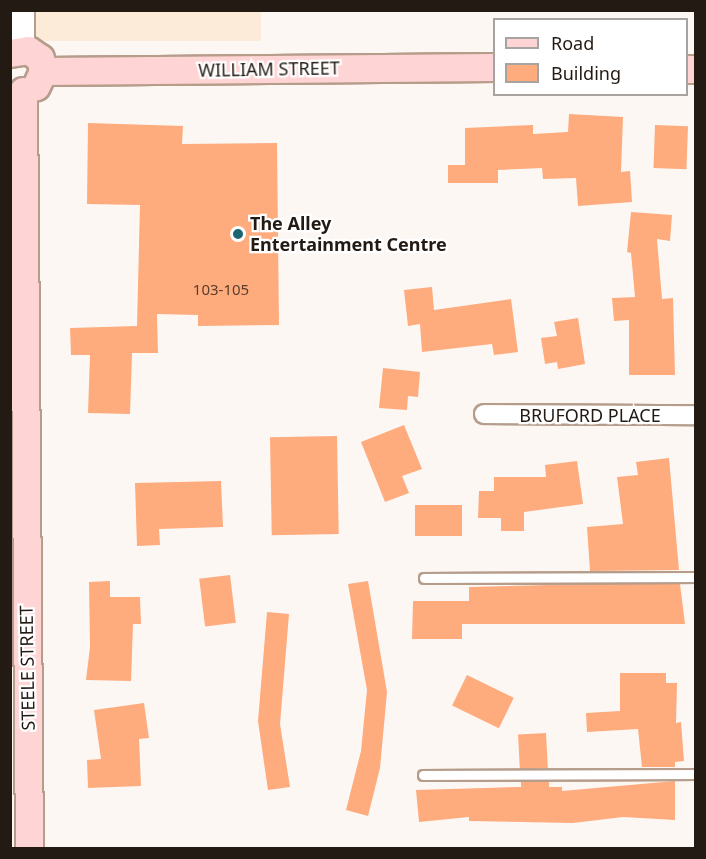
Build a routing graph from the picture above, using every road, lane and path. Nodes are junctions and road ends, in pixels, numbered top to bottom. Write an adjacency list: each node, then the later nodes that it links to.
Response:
1 (23, 10): 2 (street)
2 (17, 51): 4 (main road)
3 (493, 67): 4 (main road, WILLIAM STREET)
4 (43, 71): 5 (main road)
5 (17, 89): 12 (main road, STEELE STREET)
6 (484, 414): 7 (street, BRUFORD PLACE)
7 (696, 415)
8 (696, 577): 9 (lane)
9 (424, 578)
10 (696, 774): 11 (lane)
11 (423, 775)
12 (29, 849)

